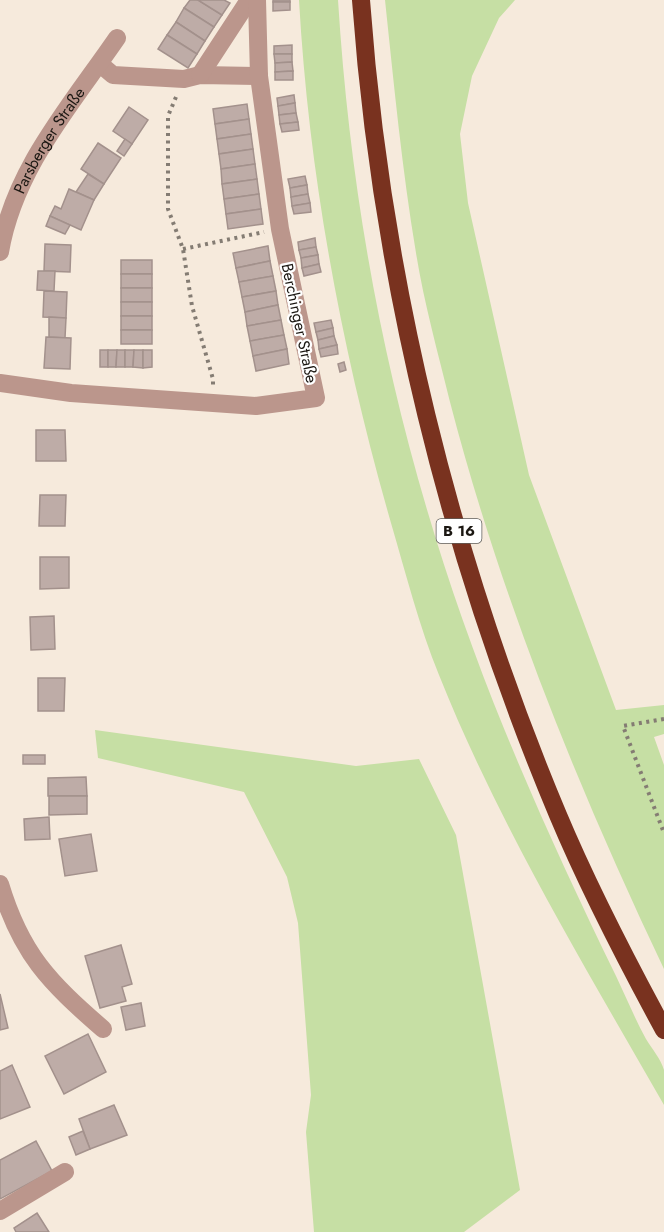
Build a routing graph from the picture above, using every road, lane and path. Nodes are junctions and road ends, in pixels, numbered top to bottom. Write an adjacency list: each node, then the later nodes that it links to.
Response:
1 (249, 0): 7 (street)
2 (257, 0): 6 (street, Berchinger Straße)
3 (361, 0): 17 (highway, B 16)
4 (117, 38): 5 (street, Parsberger Straße)
5 (99, 64): 7 (street); 10 (street, Parsberger Straße)
6 (259, 76): 7 (street); 8 (street, Berchinger Straße)
7 (192, 77): 9 (path)
8 (280, 229): 9 (path); 12 (street, Berchinger Straße)
9 (183, 249): 12 (path)
10 (0, 252)
11 (0, 383): 12 (street, Berchinger Straße)
12 (212, 403)
13 (664, 719): 14 (path)
14 (664, 833)
15 (0, 884): 16 (street)
16 (103, 1029)
17 (664, 1030)
18 (65, 1172): 19 (street)
19 (0, 1211)

